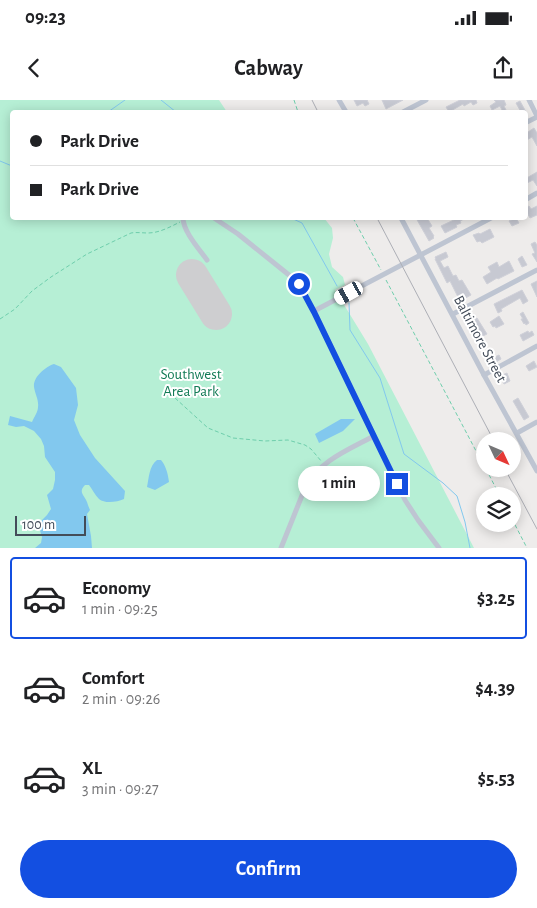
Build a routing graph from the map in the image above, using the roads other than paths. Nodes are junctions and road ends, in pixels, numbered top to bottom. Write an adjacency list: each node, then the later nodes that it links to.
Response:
1 (426, 100): 3 (street)
2 (529, 100): 4 (street)
3 (407, 110)
4 (537, 116)
5 (183, 220): 10 (street)
6 (217, 220): 12 (street)
7 (402, 220): 9 (street, Baltimore Street)
8 (487, 220): 9 (street)
9 (421, 255): 12 (street); 13 (street, Baltimore Street)
10 (207, 260)
11 (537, 270): 13 (street)
12 (314, 312): 19 (street)
13 (453, 314): 15 (street, Baltimore Street)
14 (537, 346): 15 (street)
15 (484, 375): 17 (street, Baltimore Street)
16 (537, 422): 18 (street)
17 (516, 432)
18 (519, 432)
19 (374, 436): 22 (street); 23 (street)
20 (521, 441): 21 (street, Baltimore Street)
21 (537, 471)
22 (280, 548)
23 (439, 548)

